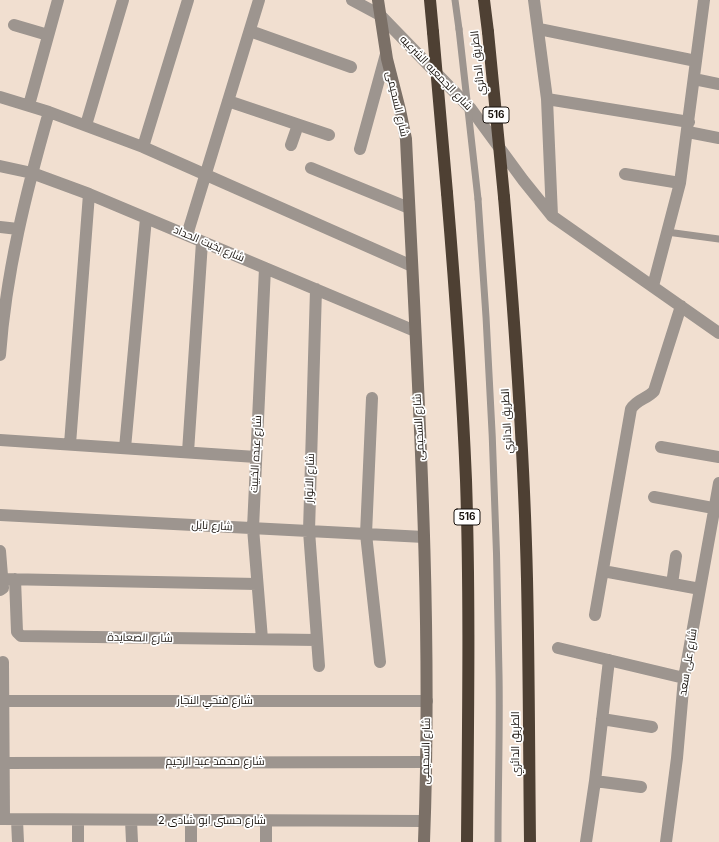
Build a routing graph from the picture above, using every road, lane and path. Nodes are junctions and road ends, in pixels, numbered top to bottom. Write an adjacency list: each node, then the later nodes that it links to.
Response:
1 (58, 0): 16 (street)
2 (123, 0): 27 (street)
3 (188, 0): 33 (street)
4 (260, 0): 15 (street)
5 (352, 0): 12 (street, شارع الجمعيه الشرعيه)
6 (378, 0): 12 (street, شارع السحيمى)
7 (430, 0): 114 (highway, 516, bridge)
8 (455, 0): 115 (lane, bridge)
9 (484, 0): 116 (highway, الطريق الدائري / 516, bridge)
10 (534, 0): 14 (street)
11 (704, 0): 18 (street)
12 (380, 15): 17 (street, شارع السحيمى); 43 (street, شارع الجمعيه الشرعيه)
13 (14, 25): 16 (street)
14 (539, 28): 18 (street); 23 (street)
15 (250, 31): 19 (street); 24 (street)
16 (48, 35): 25 (street)
17 (386, 54): 34 (street); 42 (street, شارع السحيمى)
18 (696, 61): 20 (street)
19 (351, 67)
20 (694, 79): 21 (street); 29 (street)
21 (719, 84)
22 (0, 97): 25 (street)
23 (547, 99): 29 (street); 43 (street)
24 (228, 101): 28 (street); 39 (street)
25 (29, 106): 26 (street)
26 (49, 112): 27 (street); 37 (street)
27 (86, 125): 33 (street)
28 (298, 125): 30 (street); 32 (street)
29 (688, 127): 31 (street); 40 (street)
30 (329, 135)
31 (719, 138)
32 (291, 145)
33 (143, 147): 39 (street)
34 (360, 149)
35 (0, 166): 37 (street, شارع بخيت الحداد)
36 (311, 168): 42 (street)
37 (32, 173): 41 (street, شارع بخيت الحداد); 46 (street)
38 (625, 174): 40 (street)
39 (205, 175): 48 (street); 51 (street)
40 (680, 183): 47 (street)
41 (89, 194): 44 (street, شارع بخيت الحداد); 62 (street)
42 (409, 208): 51 (street, شارع السحيمى)
43 (552, 216): 53 (street, شارع الجمعيه الشرعيه)
44 (146, 218): 48 (street, شارع بخيت الحداد); 64 (street)
45 (0, 227): 46 (street)
46 (18, 229): 54 (street)
47 (667, 232): 49 (lane); 53 (street)
48 (187, 235): 50 (street, شارع بخيت الحداد)
49 (719, 239)
50 (202, 242): 52 (street, شارع بخيت الحداد); 65 (street)
51 (412, 266): 57 (street, شارع السحيمى)
52 (265, 268): 55 (street, شارع بخيت الحداد); 66 (street, شارع عبده الخبيت)
53 (653, 286): 56 (street, شارع الجمعيه الشرعيه)
54 (4, 288): 59 (street)
55 (316, 289): 57 (street, شارع بخيت الحداد); 73 (street, شارع الانوار)
56 (681, 306): 58 (street, شارع الجمعيه الشرعيه); 78 (street)
57 (415, 331): 75 (street, شارع السحيمى)
58 (719, 333)
59 (0, 347)
60 (372, 398): 74 (street)
61 (0, 440): 62 (street)
62 (70, 444): 64 (street)
63 (661, 446): 67 (street)
64 (125, 448): 65 (street)
65 (188, 452): 66 (street)
66 (256, 457): 72 (street, شارع عبده الخبيت)
67 (719, 457)
68 (719, 483): 70 (street, شارع على سعد)
69 (654, 497): 70 (street)
70 (717, 509): 83 (street, شارع على سعد)
71 (0, 515): 72 (street, شارع نايل)
72 (253, 528): 73 (street, شارع نايل); 80 (street, شارع عبده الخبيت)
73 (309, 531): 74 (street, شارع نايل); 86 (street, شارع الانوار)
74 (366, 534): 75 (street, شارع نايل); 90 (street)
75 (424, 537): 93 (street, شارع السحيمى)
76 (0, 551): 82 (street)
77 (676, 556): 81 (street)
78 (603, 571): 81 (street); 84 (street)
79 (15, 579): 80 (street); 82 (street); 85 (street, شارع الصعايدة)
80 (257, 584): 85 (street, شارع عبده الخبيت)
81 (672, 584): 83 (street)
82 (1, 585)
83 (700, 589): 92 (street, شارع على سعد)
84 (595, 615)
85 (262, 639): 86 (street, شارع الصعايدة)
86 (317, 640): 91 (street, شارع الانوار)
87 (558, 648): 88 (street)
88 (609, 660): 92 (street); 95 (street)
89 (3, 662): 94 (street)
90 (380, 662)
91 (319, 666)
92 (684, 678): 118 (street, شارع على سعد)
93 (427, 701): 94 (street, شارع فتحي النجار); 97 (street, شارع السحيمى)
94 (4, 702): 98 (street)
95 (602, 719): 96 (street); 99 (street)
96 (652, 727)
97 (426, 762): 98 (street, شارع محمد عبد الرحيم); 107 (street, شارع السحيمى)
98 (4, 763): 101 (street)
99 (595, 781): 100 (street); 117 (street)
100 (641, 787)
101 (2, 819): 102 (street, شارع حسنى ابو شادى 2)
102 (17, 820): 103 (street, شارع حسنى ابو شادى 2); 108 (street)
103 (78, 820): 104 (street, شارع حسنى ابو شادى 2); 109 (street)
104 (131, 820): 105 (street, شارع حسنى ابو شادى 2); 110 (street)
105 (191, 821): 106 (street, شارع حسنى ابو شادى 2); 111 (street)
106 (266, 821): 107 (street, شارع حسنى ابو شادى 2); 112 (street)
107 (424, 821): 113 (street, شارع السحيمى)
108 (18, 842)
109 (78, 842)
110 (132, 842)
111 (191, 842)
112 (266, 842)
113 (424, 842)
114 (466, 842)
115 (498, 842)
116 (530, 842)
117 (586, 842)
118 (666, 842)

